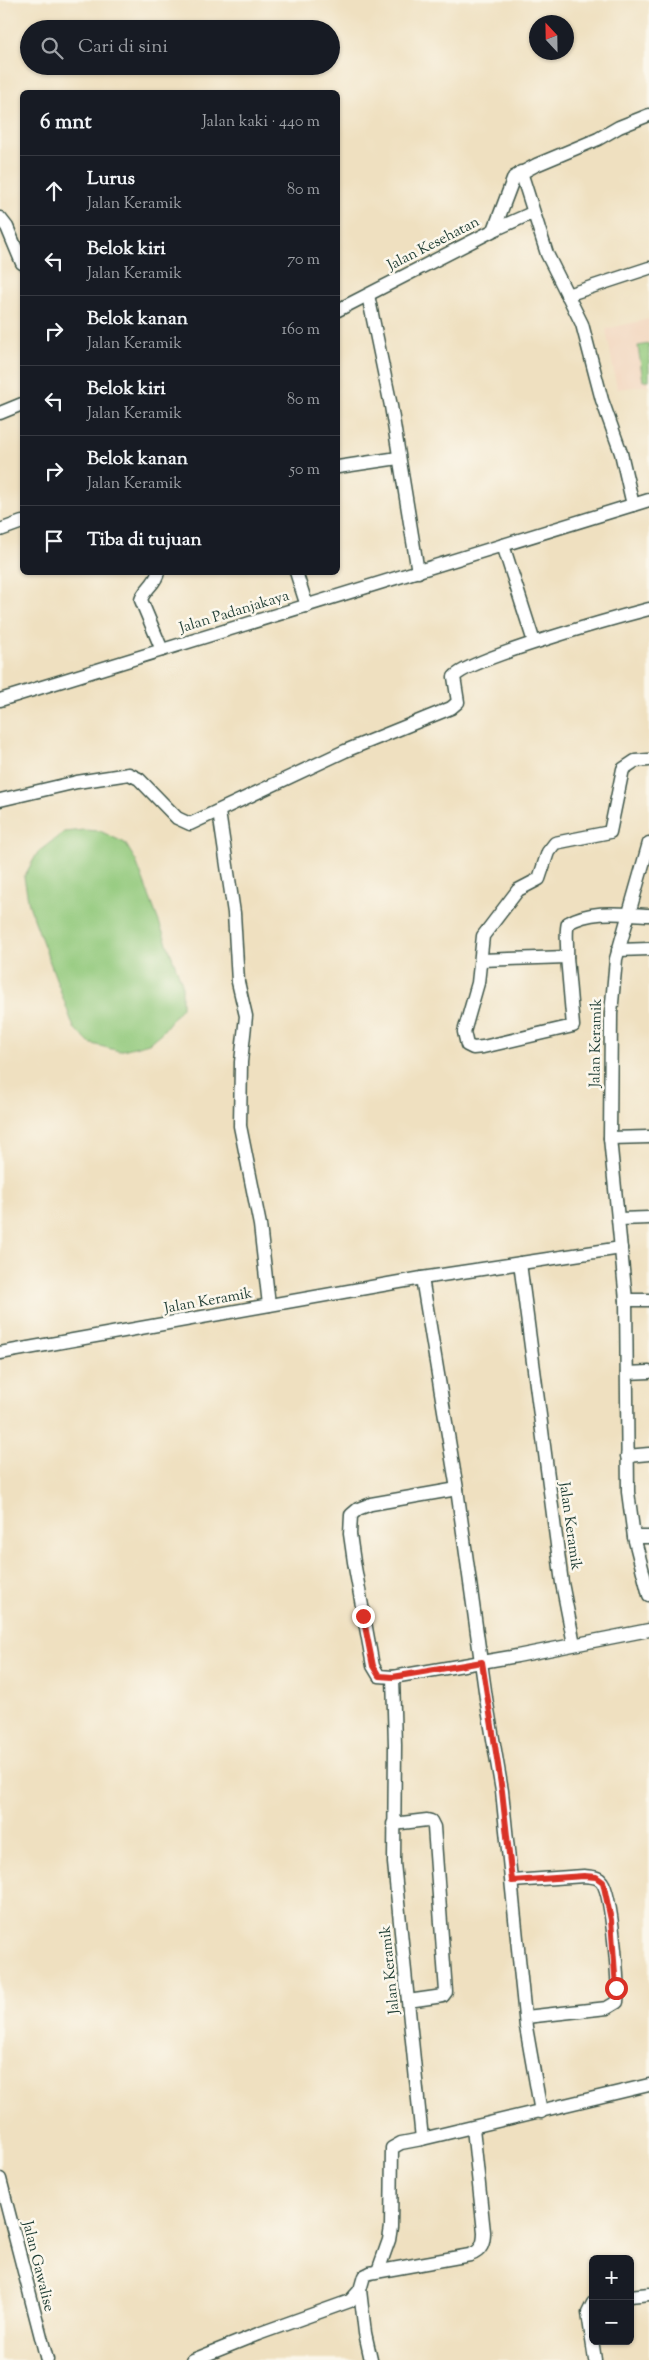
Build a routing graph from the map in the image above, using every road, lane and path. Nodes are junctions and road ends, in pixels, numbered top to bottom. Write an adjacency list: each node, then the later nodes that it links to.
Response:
1 (649, 115): 2 (street)
2 (521, 172): 3 (street); 5 (street, Jalan Kesehatan)
3 (532, 213): 5 (street); 9 (street)
4 (0, 218): 6 (street)
5 (494, 230): 8 (street, Jalan Kesehatan)
6 (20, 258)
7 (649, 268): 9 (street)
8 (368, 294): 10 (street, Jalan Kesehatan); 13 (street)
9 (566, 295): 16 (street)
10 (340, 309)
11 (20, 405): 12 (street)
12 (0, 413)
13 (398, 458): 14 (street); 20 (street)
14 (340, 467)
15 (649, 500): 16 (street, Jalan Padanjakaya)
16 (633, 505): 19 (street, Jalan Padanjakaya)
17 (20, 523): 18 (street)
18 (0, 530)
19 (503, 545): 20 (street, Jalan Padanjakaya); 25 (street)
20 (418, 572): 23 (street, Jalan Padanjakaya)
21 (157, 575): 26 (street)
22 (297, 575): 23 (street)
23 (307, 606): 26 (street, Jalan Padanjakaya)
24 (649, 609): 25 (street)
25 (534, 642): 30 (street)
26 (162, 650): 27 (street, Jalan Padanjakaya)
27 (0, 700)
28 (649, 760): 38 (street)
29 (0, 800): 30 (street)
30 (219, 812): 48 (street)
31 (649, 843): 32 (street, Jalan Keramik)
32 (645, 869): 33 (street, Jalan Keramik)
33 (627, 914): 34 (street); 36 (street, Jalan Keramik); 37 (street)
34 (649, 915)
35 (649, 949): 36 (street)
36 (618, 950): 40 (street, Jalan Keramik)
37 (567, 957): 38 (street); 38 (street)
38 (481, 960)
39 (649, 1137): 40 (street)
40 (610, 1138): 42 (street, Jalan Keramik)
41 (649, 1218): 42 (street)
42 (619, 1219): 43 (street, Jalan Keramik)
43 (621, 1248): 44 (street, Jalan Keramik); 46 (street, Jalan Keramik)
44 (520, 1263): 45 (street, Jalan Keramik); 59 (street, Jalan Keramik)
45 (422, 1278): 48 (street, Jalan Keramik); 54 (street)
46 (626, 1300): 47 (street); 51 (street, Jalan Keramik)
47 (649, 1300)
48 (270, 1305): 49 (street, Jalan Keramik)
49 (0, 1353)
50 (649, 1372): 51 (street)
51 (627, 1373): 53 (street, Jalan Keramik)
52 (649, 1454): 53 (street)
53 (627, 1456): 55 (street, Jalan Keramik)
54 (457, 1489): 60 (street); 61 (street)
55 (634, 1537): 56 (street); 57 (street, Jalan Keramik)
56 (649, 1537)
57 (649, 1595)
58 (649, 1630): 59 (street)
59 (574, 1644): 60 (street)
60 (482, 1662): 61 (street); 63 (street)
61 (393, 1677): 62 (street, Jalan Keramik)
62 (393, 1824): 64 (street, Jalan Keramik); 64 (street)
63 (512, 1881): 65 (street); 65 (street)
64 (408, 2001): 69 (street, Jalan Keramik)
65 (526, 2018): 67 (street)
66 (649, 2085): 67 (street)
67 (541, 2112): 68 (street)
68 (473, 2128): 69 (street); 71 (street)
69 (422, 2138): 71 (street)
70 (0, 2179): 76 (street, Jalan Gawalise)
71 (378, 2271): 72 (street)
72 (360, 2290): 77 (street); 78 (street)
73 (649, 2294): 74 (street)
74 (634, 2296)
75 (593, 2345): 79 (street)
76 (47, 2360)
77 (192, 2360)
78 (371, 2360)
79 (596, 2360)

